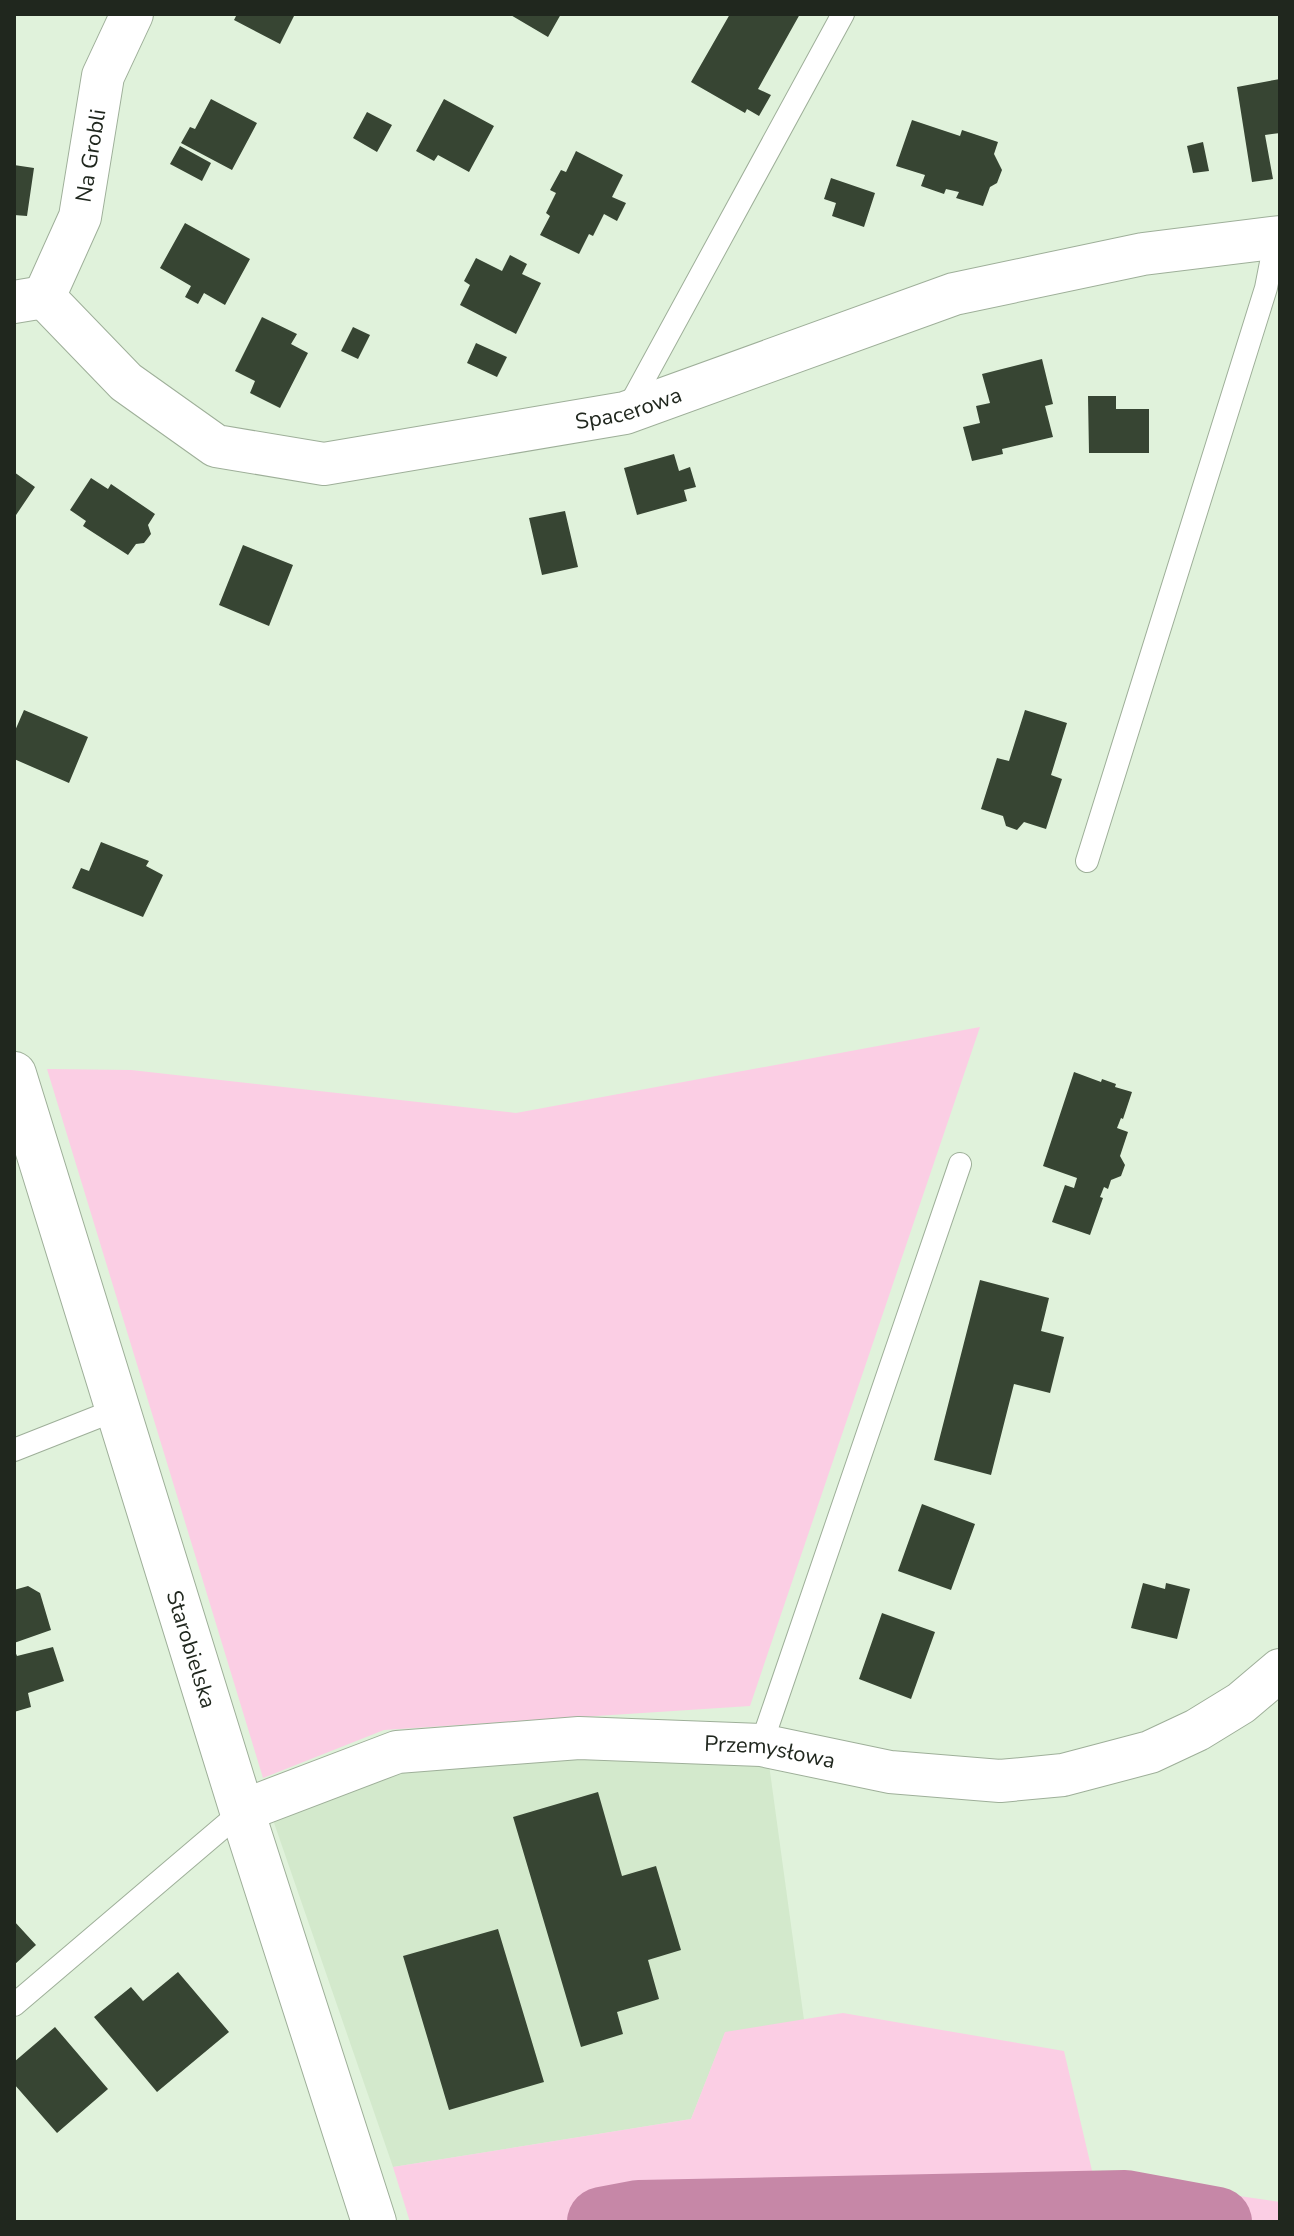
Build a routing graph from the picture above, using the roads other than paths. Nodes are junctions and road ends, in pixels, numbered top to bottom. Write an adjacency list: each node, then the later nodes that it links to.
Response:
1 (132, 14): 4 (street, Na Grobli)
2 (843, 14): 5 (lane)
3 (1278, 237): 5 (street, Spacerowa); 6 (lane)
4 (29, 300): 5 (street, Spacerowa)
5 (625, 413)
6 (1087, 861)
7 (14, 1074): 9 (street, Starobielska)
8 (960, 1164): 12 (lane)
9 (118, 1409): 10 (lane); 13 (street, Starobielska)
10 (14, 1450)
11 (1280, 1670): 12 (street, Przemysłowa)
12 (761, 1745): 13 (street, Przemysłowa)
13 (242, 1811): 14 (lane); 15 (street, Starobielska)
14 (14, 2005)
15 (370, 2209)

